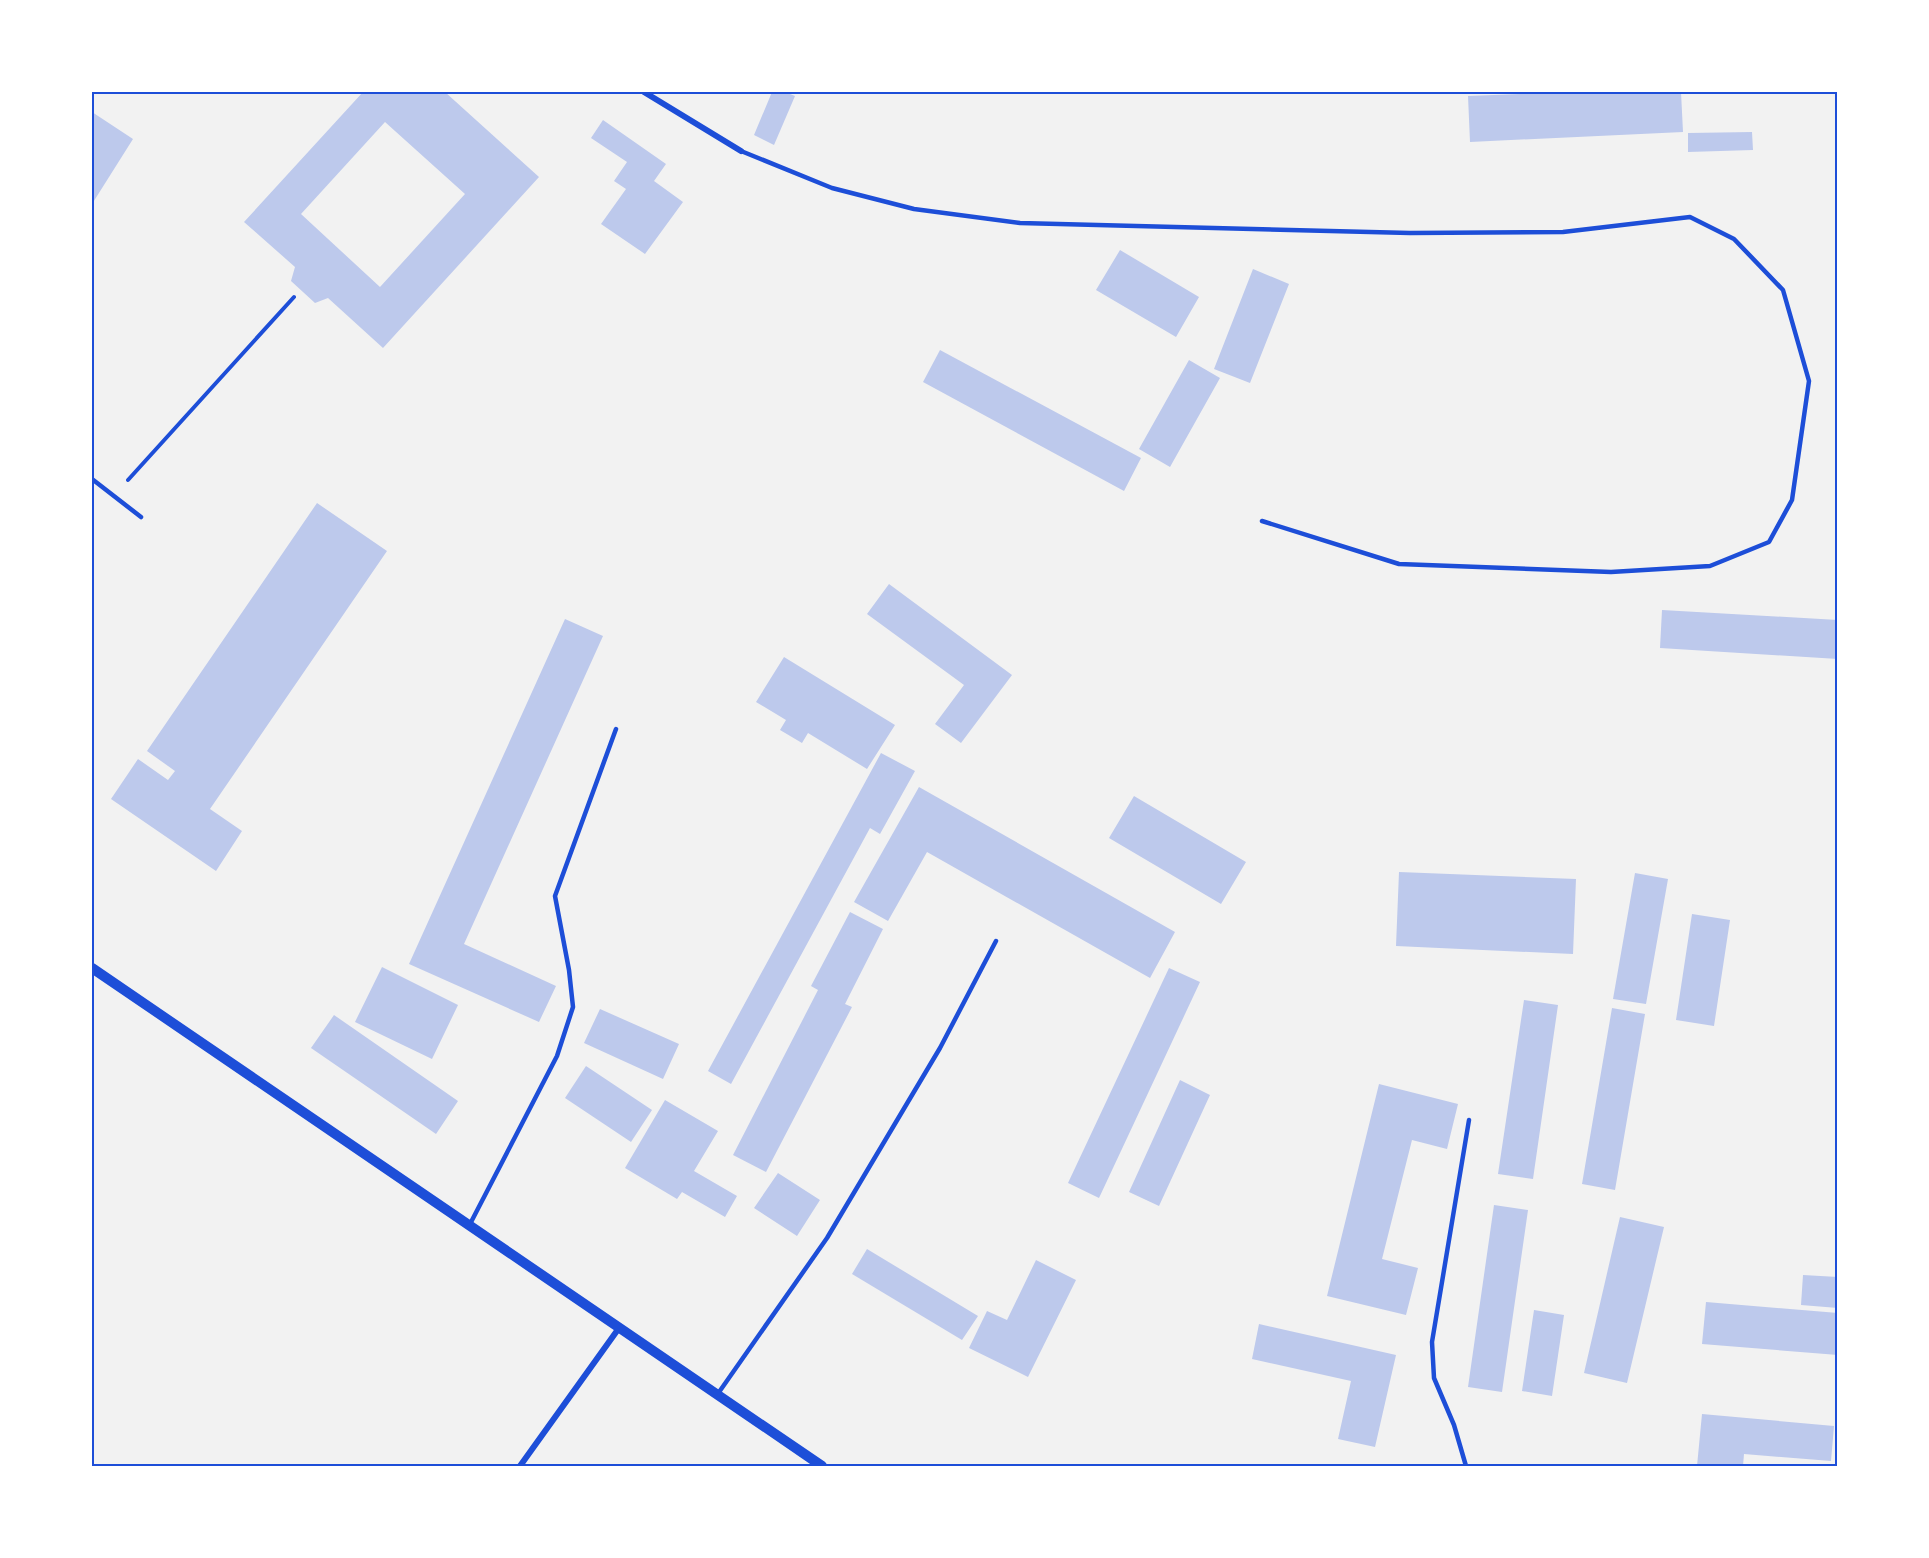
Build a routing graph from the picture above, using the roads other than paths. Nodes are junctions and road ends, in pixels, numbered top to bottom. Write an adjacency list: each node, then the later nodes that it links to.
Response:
1 (644, 92): 2 (street)
2 (741, 151): 5 (lane)
3 (92, 479): 4 (lane)
4 (141, 517)
5 (1262, 520)
6 (616, 729): 10 (lane)
7 (996, 941): 12 (lane)
8 (92, 968): 10 (street)
9 (1468, 1120): 15 (lane)
10 (469, 1226): 11 (street)
11 (619, 1328): 12 (street); 13 (street)
12 (717, 1395): 14 (street)
13 (520, 1467)
14 (822, 1467)
15 (1466, 1467)

